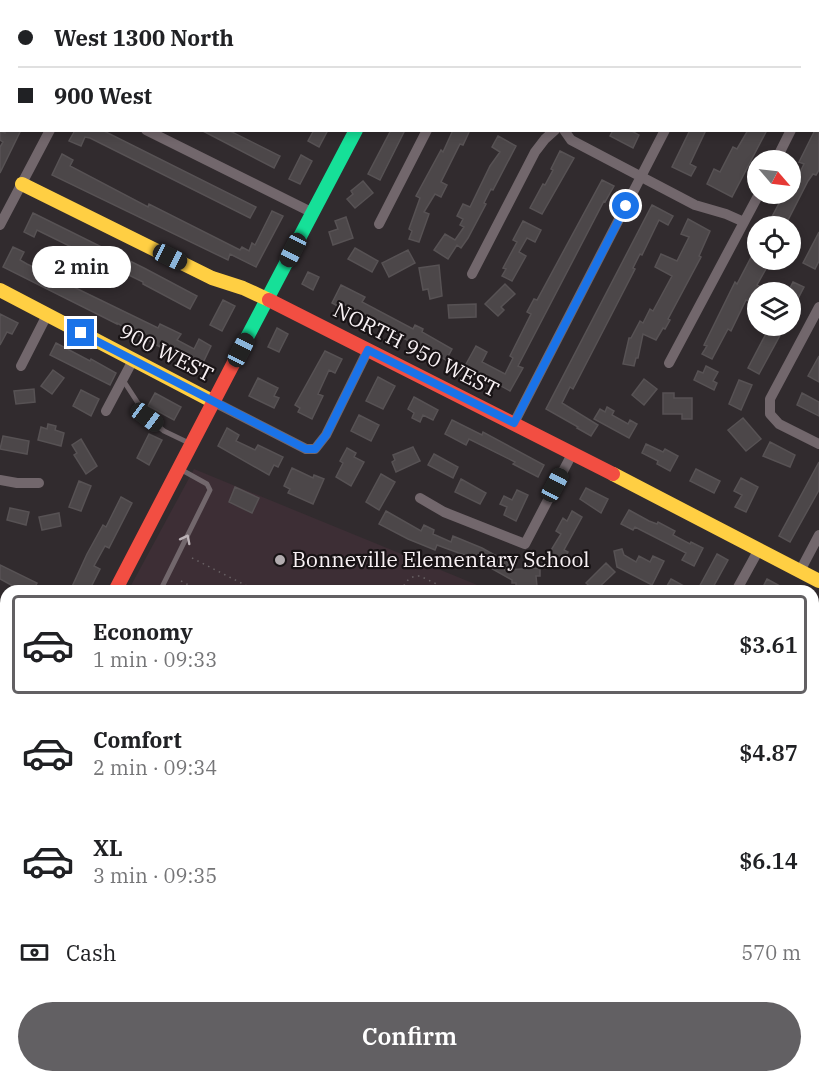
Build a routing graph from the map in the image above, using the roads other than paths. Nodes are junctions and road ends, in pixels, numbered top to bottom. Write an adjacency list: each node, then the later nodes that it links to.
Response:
1 (49, 132): 11 (street)
2 (150, 132): 13 (street)
3 (355, 132): 13 (street)
4 (426, 132): 15 (street)
5 (553, 132): 17 (street)
6 (565, 132): 10 (street)
7 (664, 132): 10 (street)
8 (790, 132): 9 (street)
9 (781, 150)
10 (641, 177): 14 (street); 29 (street)
11 (22, 184): 16 (street); 19 (street, NORTH 950 WEST)
12 (754, 204): 14 (street)
13 (313, 213): 19 (street)
14 (744, 222): 24 (street)
15 (379, 224)
16 (0, 225)
17 (472, 274)
18 (0, 290): 21 (street, 900 WEST)
19 (268, 299): 22 (street, NORTH 950 WEST); 27 (street)
20 (819, 307): 30 (street)
21 (47, 315): 23 (street, 900 WEST); 25 (street)
22 (368, 350): 27 (street, 900 WEST); 29 (street, NORTH 950 WEST)
23 (133, 360): 26 (street); 27 (street, 900 WEST)
24 (669, 363)
25 (21, 366)
26 (123, 380): 28 (street); 31 (lane)
27 (214, 402): 31 (street)
28 (106, 411)
29 (514, 423): 32 (street, NORTH 950 WEST)
30 (819, 444)
31 (192, 445): 33 (street)
32 (572, 454): 36 (street); 38 (street, NORTH 950 WEST)
33 (179, 469): 41 (street); 42 (lane, one-way to 33)
34 (0, 480): 35 (street)
35 (39, 483)
36 (420, 498)
37 (819, 535): 39 (street)
38 (758, 551): 39 (street, NORTH 950 WEST); 43 (street)
39 (800, 571): 40 (street, NORTH 950 WEST)
40 (819, 581)
41 (118, 585)
42 (163, 585)
43 (739, 585)

